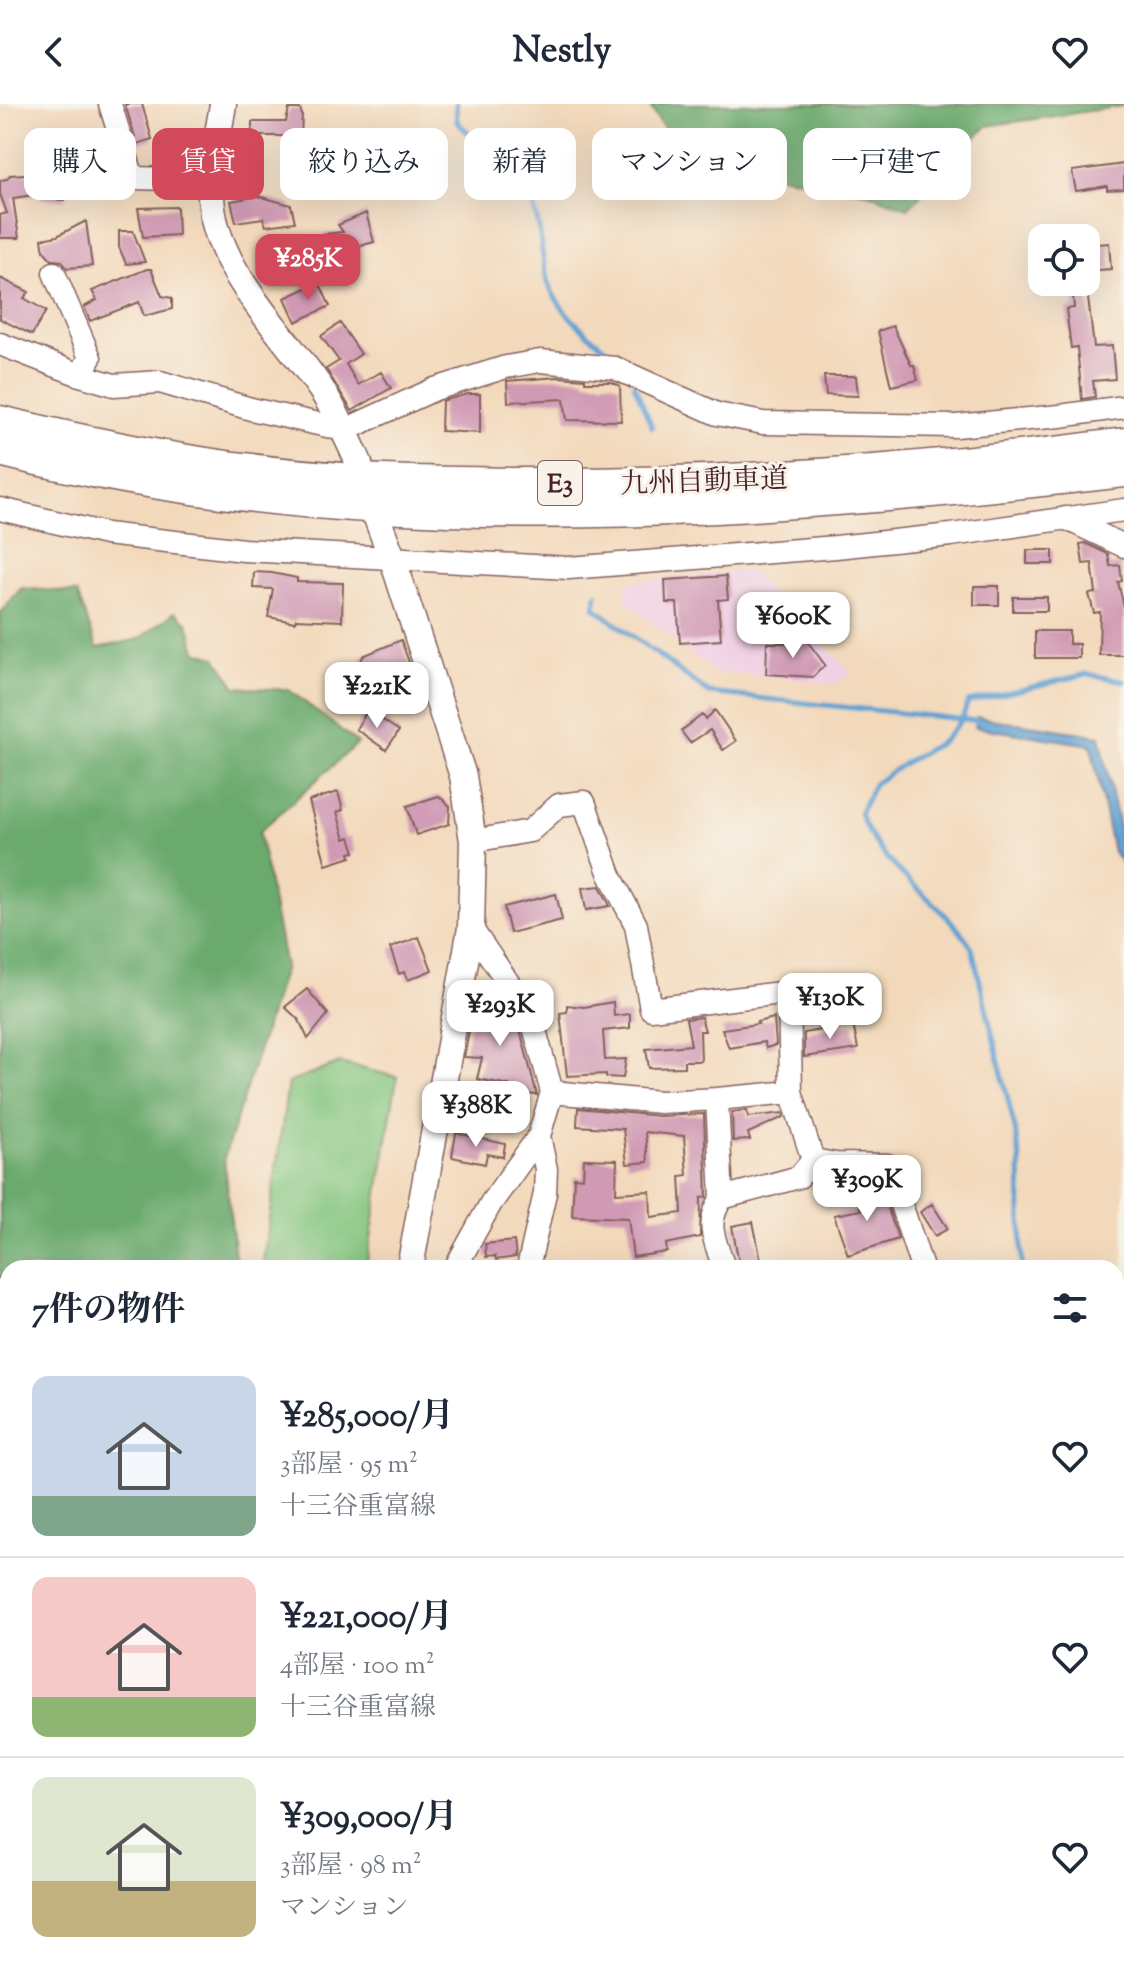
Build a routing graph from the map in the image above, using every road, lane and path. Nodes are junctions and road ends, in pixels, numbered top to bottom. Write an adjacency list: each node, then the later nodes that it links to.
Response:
1 (110, 104): 4 (street)
2 (223, 104): 3 (main road)
3 (220, 128)
4 (152, 178)
5 (212, 200): 11 (main road)
6 (54, 273): 8 (street)
7 (0, 344): 8 (street)
8 (80, 375): 11 (street)
9 (1124, 407): 11 (street)
10 (0, 421): 12 (highway, 九州自動車道 / E3)
11 (345, 430): 14 (main road)
12 (1119, 444)
13 (0, 451): 15 (highway, 九州自動車道 / E3)
14 (359, 463)
15 (1124, 472)
16 (0, 509): 21 (street)
17 (1124, 510): 19 (street)
18 (377, 518): 21 (main road)
19 (1065, 518): 20 (street); 21 (street)
20 (1124, 546)
21 (393, 560): 22 (main road)
22 (473, 841): 23 (main road); 25 (street)
23 (471, 928): 24 (street); 30 (main road)
24 (552, 1092): 26 (street); 27 (street)
25 (791, 1092): 26 (street); 28 (street)
26 (717, 1099): 29 (street)
27 (539, 1136): 31 (street); 32 (street)
28 (813, 1160): 29 (street); 34 (street)
29 (722, 1198): 33 (street)
30 (411, 1260)
31 (459, 1260)
32 (530, 1260)
33 (722, 1260)
34 (919, 1260)

